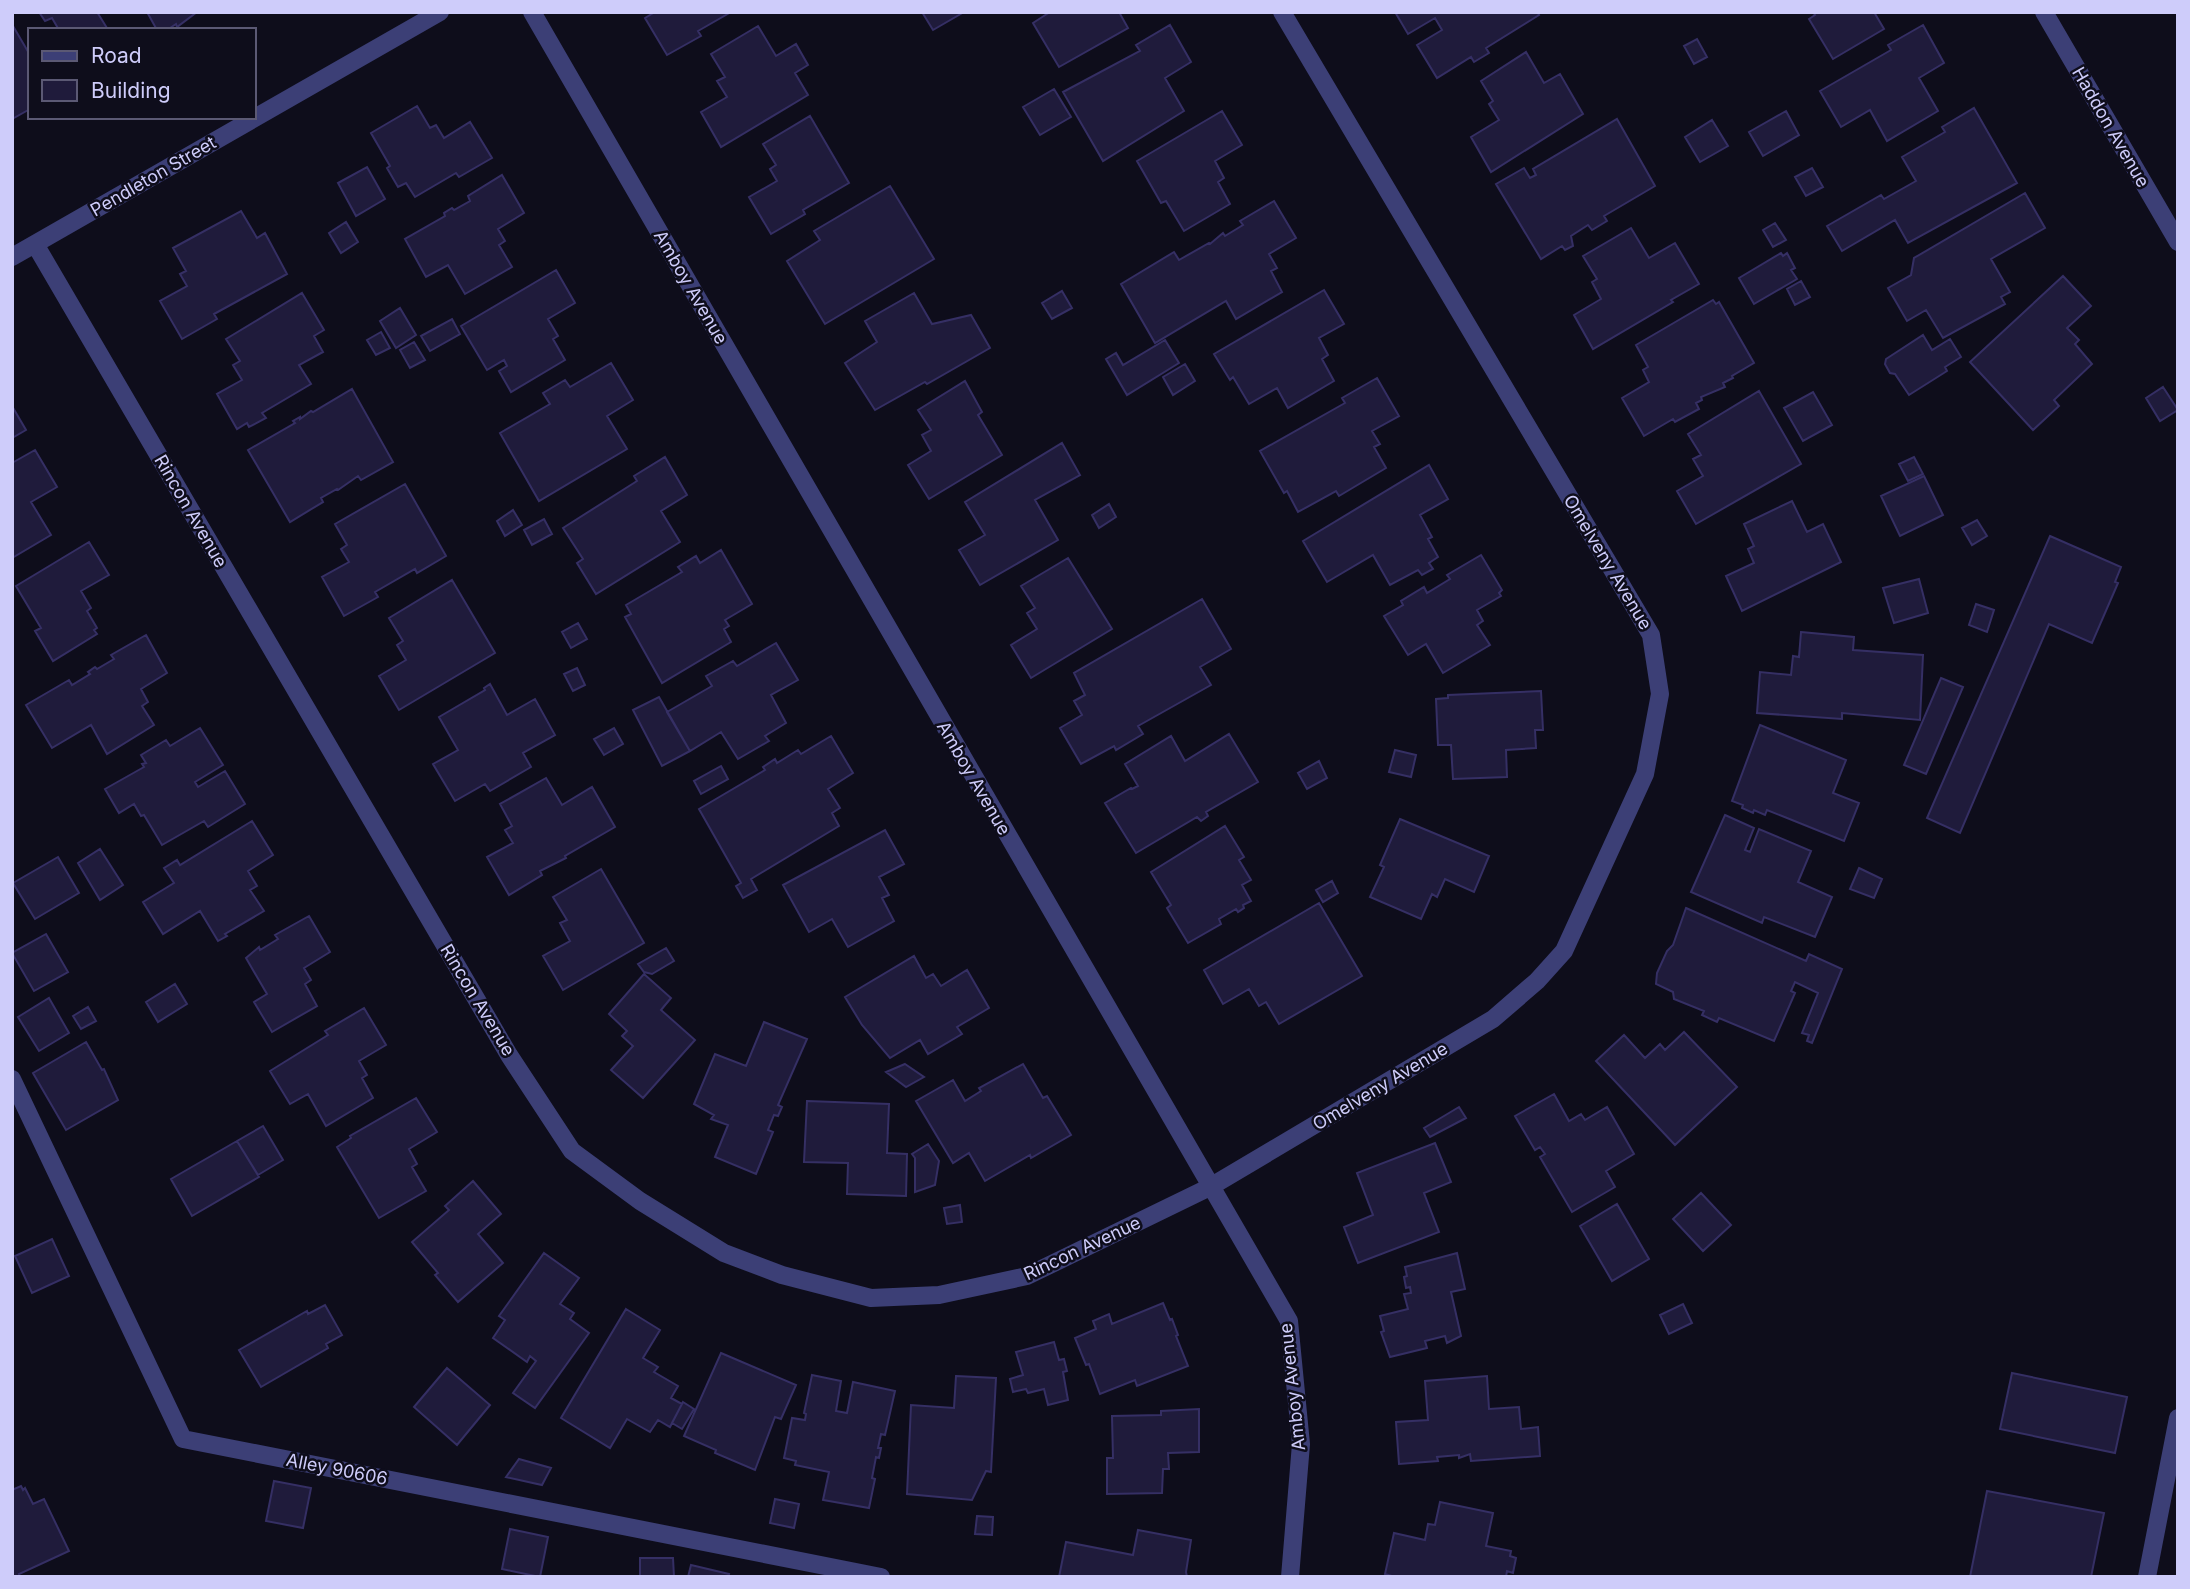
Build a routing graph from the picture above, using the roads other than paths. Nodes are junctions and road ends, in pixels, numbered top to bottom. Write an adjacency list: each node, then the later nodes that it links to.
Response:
1 (440, 12): 5 (street, Pendleton Street)
2 (532, 12): 11 (street, Amboy Avenue)
3 (1282, 12): 11 (street, Omelveny Avenue)
4 (2044, 12): 7 (street, Haddon Avenue)
5 (256, 117)
6 (253, 119): 8 (street, Pendleton Street)
7 (2178, 242)
8 (35, 244): 9 (street, Pendleton Street); 11 (street, Rincon Avenue)
9 (12, 257)
10 (12, 1079): 13 (street, Alley 90606)
11 (1210, 1187): 14 (street, Amboy Avenue)
12 (2178, 1418): 15 (street)
13 (881, 1577)
14 (1290, 1577)
15 (2147, 1577)

